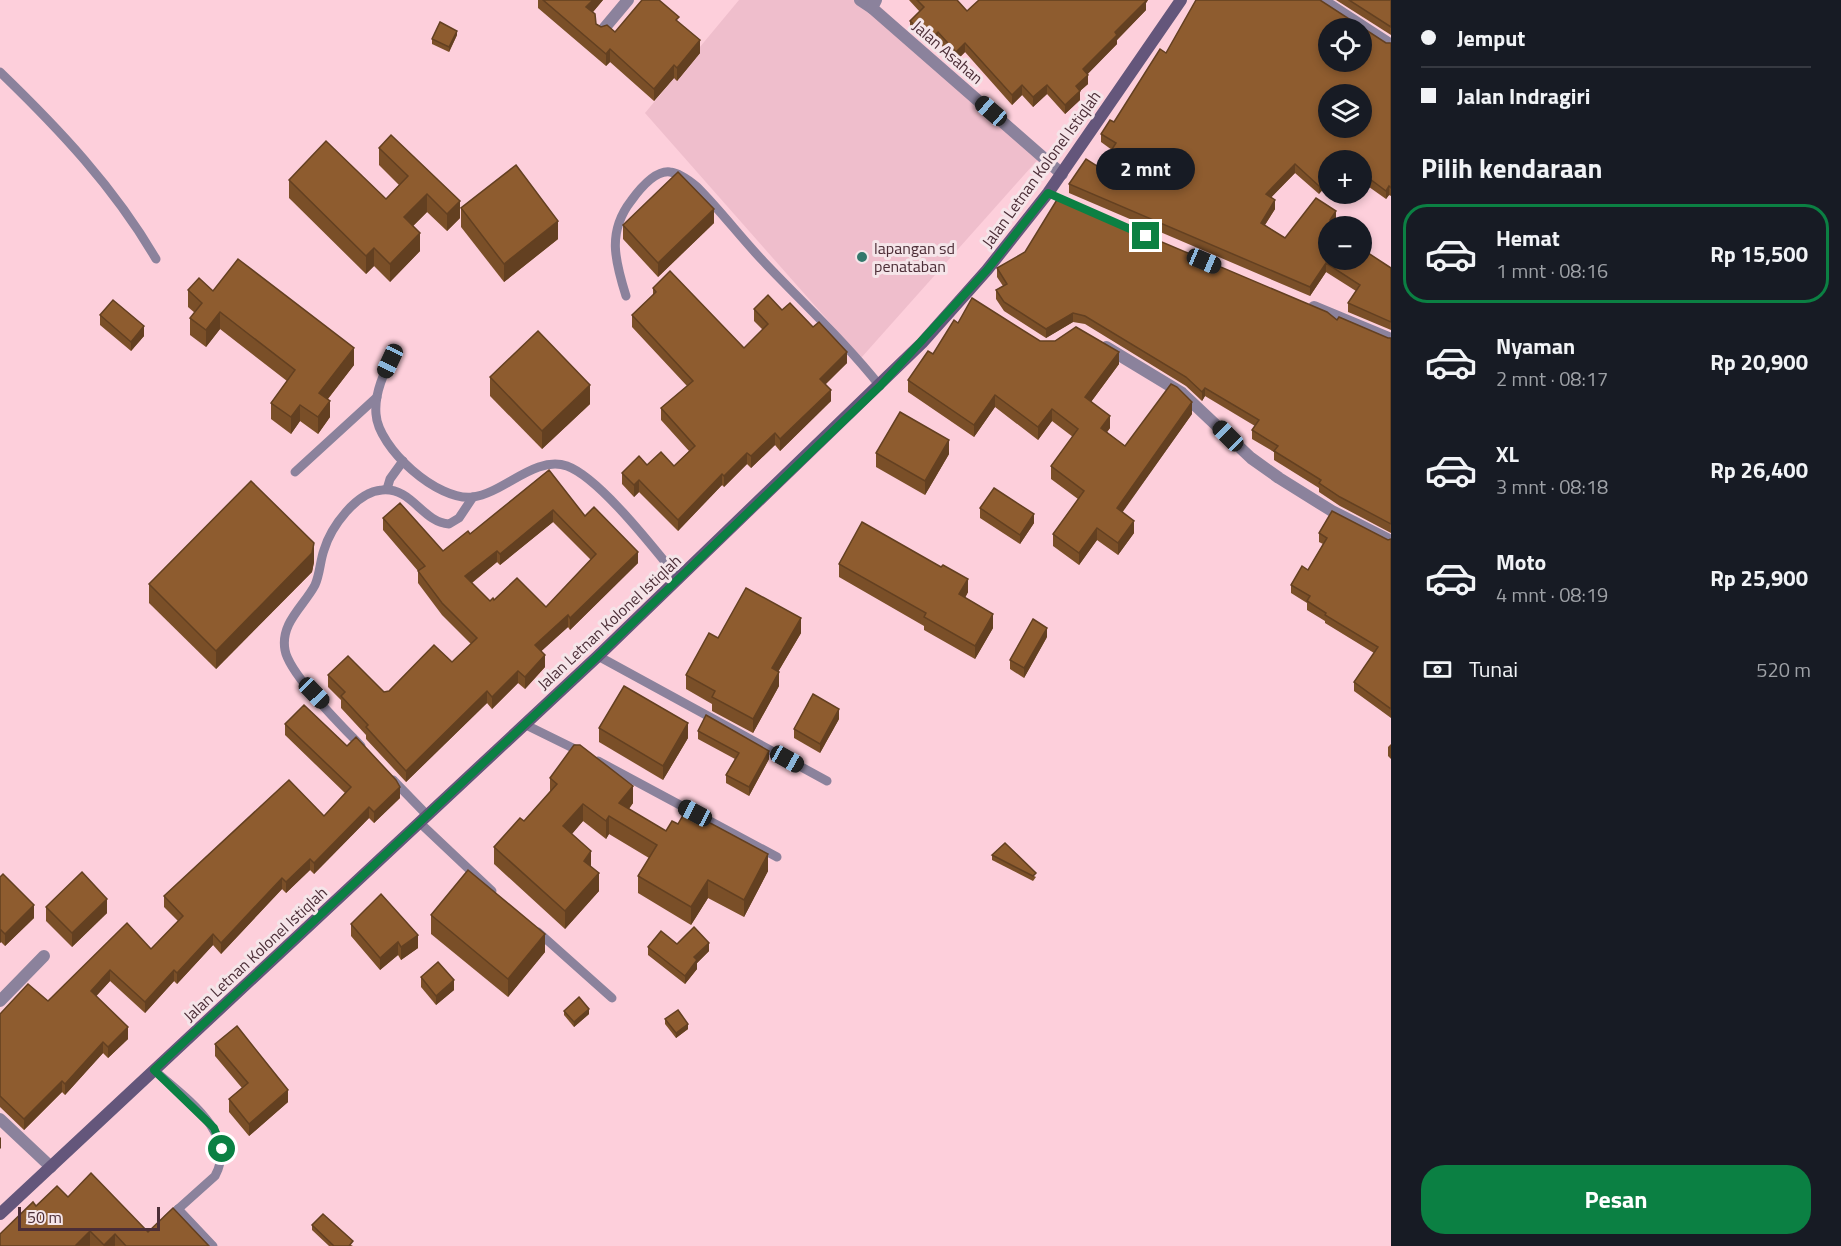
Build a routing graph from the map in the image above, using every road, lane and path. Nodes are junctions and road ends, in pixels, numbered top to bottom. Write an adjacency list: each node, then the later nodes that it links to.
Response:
1 (628, 0): 6 (street)
2 (860, 0): 5 (street, Jalan Asahan)
3 (1181, 0): 9 (street, Jalan Letnan Kolonel Istiqlah)
4 (1322, 0): 7 (street)
5 (874, 4): 9 (street, Jalan Asahan)
6 (602, 31)
7 (1391, 45)
8 (0, 72): 10 (lane)
9 (1062, 174): 16 (street, Jalan Letnan Kolonel Istiqlah)
10 (156, 259)
11 (626, 296): 16 (lane)
12 (1304, 303): 14 (street)
13 (1094, 339): 22 (street)
14 (1391, 339)
15 (396, 349): 17 (lane)
16 (880, 386): 23 (street, Jalan Letnan Kolonel Istiqlah)
17 (377, 397): 18 (lane); 19 (lane)
18 (403, 461): 20 (lane); 21 (lane)
19 (295, 472)
20 (387, 489): 21 (lane); 26 (lane)
21 (473, 498): 23 (lane)
22 (1391, 541)
23 (678, 579): 24 (street, Jalan Letnan Kolonel Istiqlah)
24 (598, 656): 25 (street, Jalan Letnan Kolonel Istiqlah); 28 (lane)
25 (524, 724): 29 (street, Jalan Letnan Kolonel Istiqlah); 30 (lane)
26 (365, 751)
27 (386, 773): 29 (lane)
28 (827, 781)
29 (423, 819): 31 (lane); 36 (street, Jalan Letnan Kolonel Istiqlah)
30 (777, 857)
31 (499, 897)
32 (534, 928): 34 (lane)
33 (44, 956): 35 (street)
34 (612, 998)
35 (0, 1001)
36 (154, 1070): 38 (street, Jalan Letnan Kolonel Istiqlah); 39 (lane)
37 (0, 1119): 38 (street)
38 (51, 1167): 40 (street, Jalan Letnan Kolonel Istiqlah)
39 (178, 1209): 41 (lane); 42 (lane)
40 (0, 1214)
41 (157, 1227)
42 (213, 1246)

